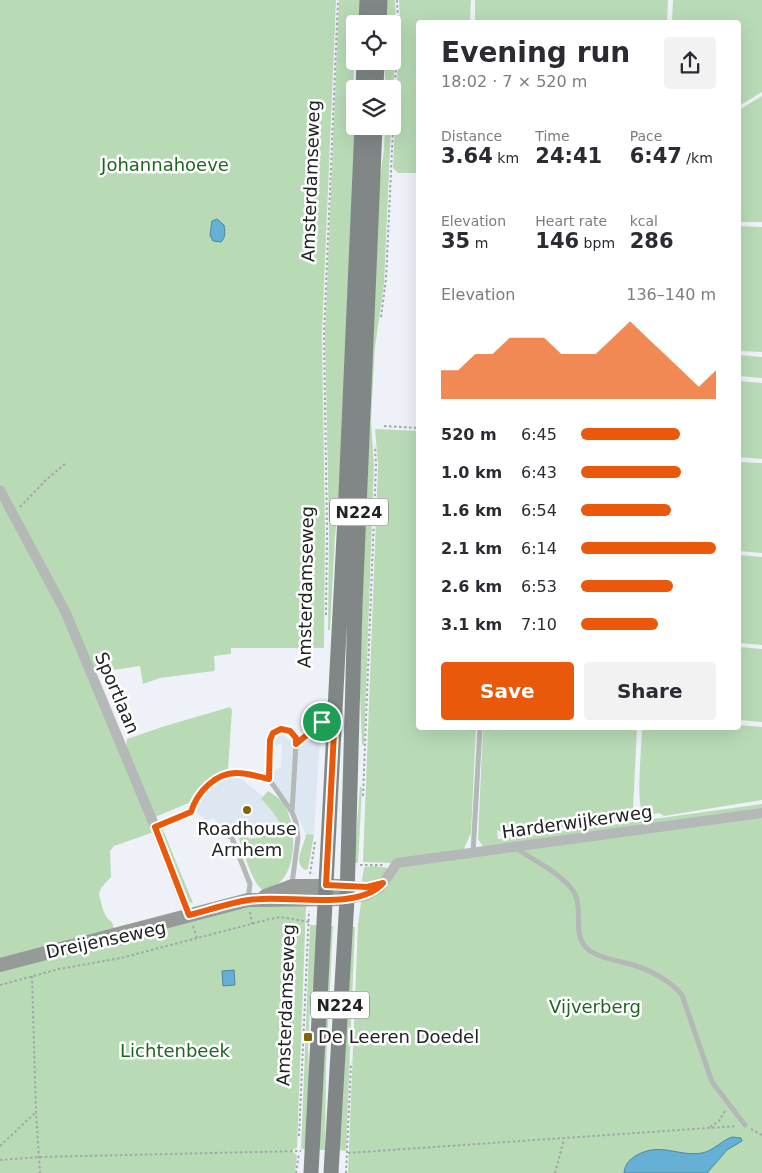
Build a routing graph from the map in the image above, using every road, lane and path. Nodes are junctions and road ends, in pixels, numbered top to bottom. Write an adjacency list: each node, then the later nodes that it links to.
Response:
1 (338, 0): 16 (path, Amsterdamseweg)
2 (367, 0): 5 (main road)
3 (380, 0): 6 (main road)
4 (397, 0): 9 (path)
5 (366, 15)
6 (379, 15)
7 (362, 135): 17 (main road, Amsterdamseweg / N224)
8 (375, 135): 34 (main road, N224)
9 (380, 323)
10 (384, 426): 11 (path)
11 (416, 428)
12 (374, 438): 21 (path)
13 (65, 464): 15 (path)
14 (0, 490): 15 (street, Sportlaan)
15 (13, 514): 24 (street, Sportlaan)
16 (326, 614)
17 (335, 713): 19 (lane); 33 (main road, Amsterdamseweg / N224)
18 (480, 730): 28 (lane)
19 (296, 744): 20 (lane); 22 (lane)
20 (269, 779): 22 (lane); 24 (lane)
21 (364, 792)
22 (292, 812): 32 (lane)
23 (762, 813): 27 (street, Harderwijkerweg)
24 (155, 827): 37 (street, Sportlaan)
25 (219, 828): 35 (lane)
26 (315, 841): 31 (path)
27 (513, 847): 28 (street, Harderwijkerweg); 42 (lane)
28 (474, 853): 29 (street, Harderwijkerweg)
29 (397, 864): 30 (path); 34 (street)
30 (360, 865)
31 (309, 885): 32 (main road, Dreijenseweg); 33 (main road, Dreijenseweg)
32 (291, 892): 35 (main road, Dreijenseweg); 36 (main road, Dreijenseweg)
33 (326, 892): 34 (main road, Dreijenseweg); 36 (main road, Dreijenseweg); 50 (main road, Amsterdamseweg / N224)
34 (347, 892): 51 (main road, N224)
35 (253, 900): 37 (main road, Dreijenseweg)
36 (309, 900): 38 (path, Amsterdamseweg)
37 (189, 915): 39 (main road, Dreijenseweg)
38 (308, 922): 40 (path, Dreijenseweg); 48 (path, Amsterdamseweg)
39 (0, 965)
40 (32, 976): 41 (path, Dreijenseweg); 43 (path)
41 (0, 984)
42 (726, 1101): 44 (lane); 45 (path)
43 (36, 1113): 49 (path); 52 (path)
44 (746, 1126): 45 (path); 46 (path)
45 (708, 1128): 47 (path)
46 (762, 1135)
47 (564, 1139): 51 (path); 58 (path)
48 (299, 1142)
49 (0, 1146)
50 (306, 1152): 52 (path); 55 (path); 56 (main road, Amsterdamseweg / N224)
51 (332, 1153): 57 (main road, N224)
52 (39, 1157): 53 (path); 54 (path)
53 (0, 1160)
54 (40, 1173)
55 (296, 1173)
56 (311, 1173)
57 (331, 1173)
58 (556, 1173)

